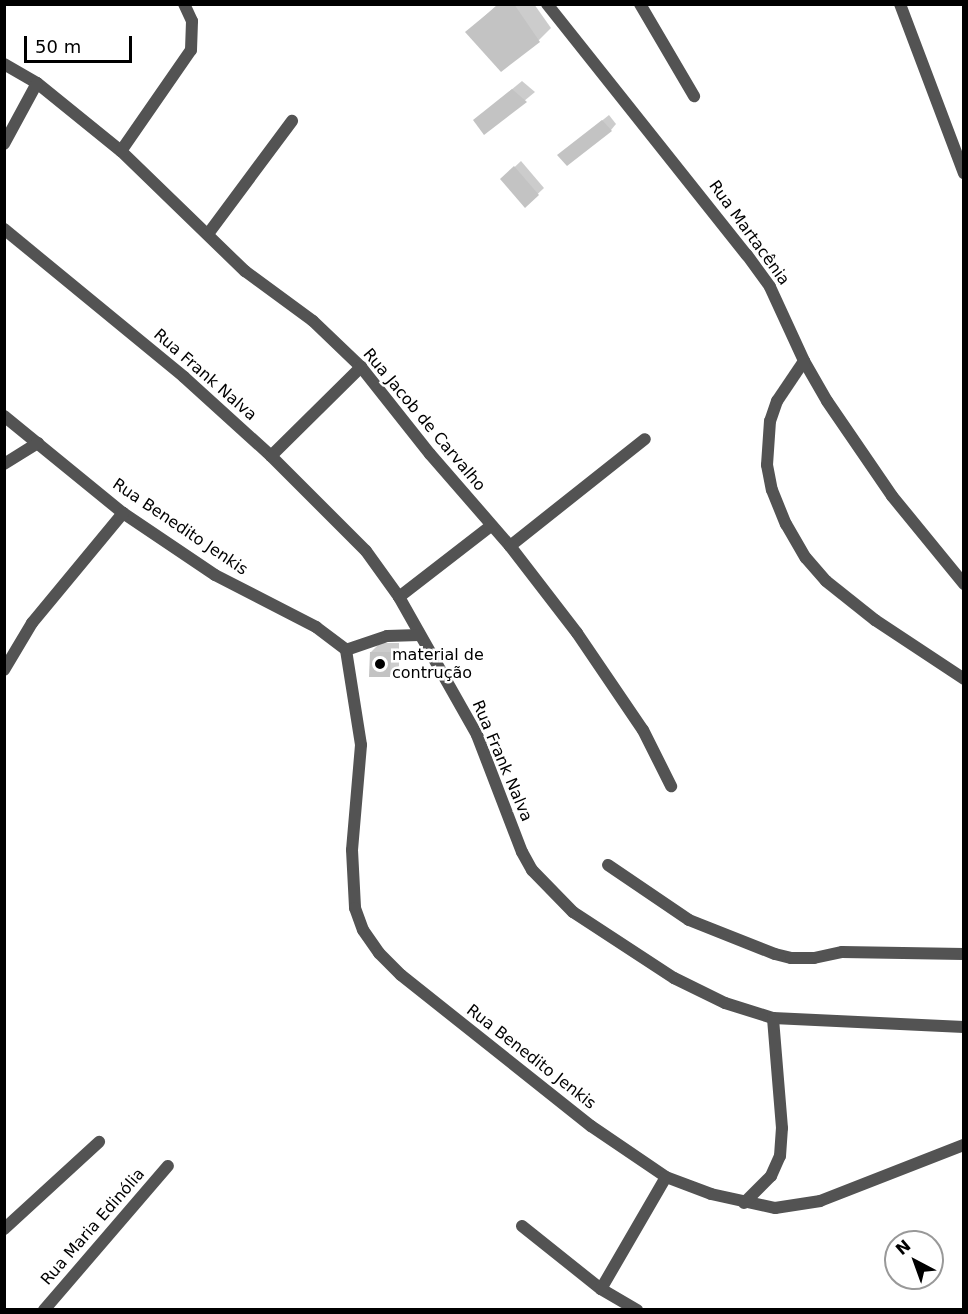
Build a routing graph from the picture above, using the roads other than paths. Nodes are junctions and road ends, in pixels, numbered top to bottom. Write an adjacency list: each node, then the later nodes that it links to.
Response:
1 (184, 4): 10 (street)
2 (546, 4): 14 (street, Rua Martacênia)
3 (640, 4): 7 (street)
4 (900, 4): 11 (street)
5 (4, 64): 6 (street, Rua Jacob de Carvalho)
6 (37, 83): 9 (street); 10 (street, Rua Jacob de Carvalho)
7 (694, 96)
8 (292, 121): 13 (street)
9 (4, 144)
10 (121, 151): 13 (street, Rua Jacob de Carvalho)
11 (963, 173)
12 (4, 229): 19 (street, Rua Frank Nalva)
13 (208, 234): 15 (street, Rua Jacob de Carvalho)
14 (804, 362): 24 (street, Rua Martacênia); 29 (street)
15 (361, 367): 19 (street); 22 (street, Rua Jacob de Carvalho)
16 (4, 417): 18 (street, Rua Benedito Jenkis)
17 (645, 439): 23 (street)
18 (38, 443): 20 (street); 21 (street, Rua Benedito Jenkis)
19 (271, 456): 25 (street, Rua Frank Nalva)
20 (4, 464)
21 (123, 513): 27 (street, Rua Benedito Jenkis); 28 (street)
22 (491, 526): 23 (street, Rua Jacob de Carvalho); 25 (street)
23 (510, 546): 30 (street, Rua Jacob de Carvalho)
24 (963, 584)
25 (399, 597): 26 (street, Rua Frank Nalva)
26 (419, 635): 27 (street); 33 (street, Rua Frank Nalva)
27 (346, 650): 38 (street, Rua Benedito Jenkis)
28 (4, 670)
29 (963, 679)
30 (671, 786)
31 (609, 865): 32 (street)
32 (963, 954)
33 (772, 1018): 34 (street, Rua Frank Nalva); 39 (street)
34 (963, 1027)
35 (99, 1142): 41 (street)
36 (963, 1145): 39 (street, Rua Benedito Jenkis)
37 (168, 1166): 43 (street, Rua Maria Edinólia)
38 (666, 1178): 39 (street, Rua Benedito Jenkis); 42 (street)
39 (744, 1203)
40 (522, 1226): 42 (street)
41 (4, 1229)
42 (601, 1289): 44 (street)
43 (44, 1310)
44 (637, 1310)

